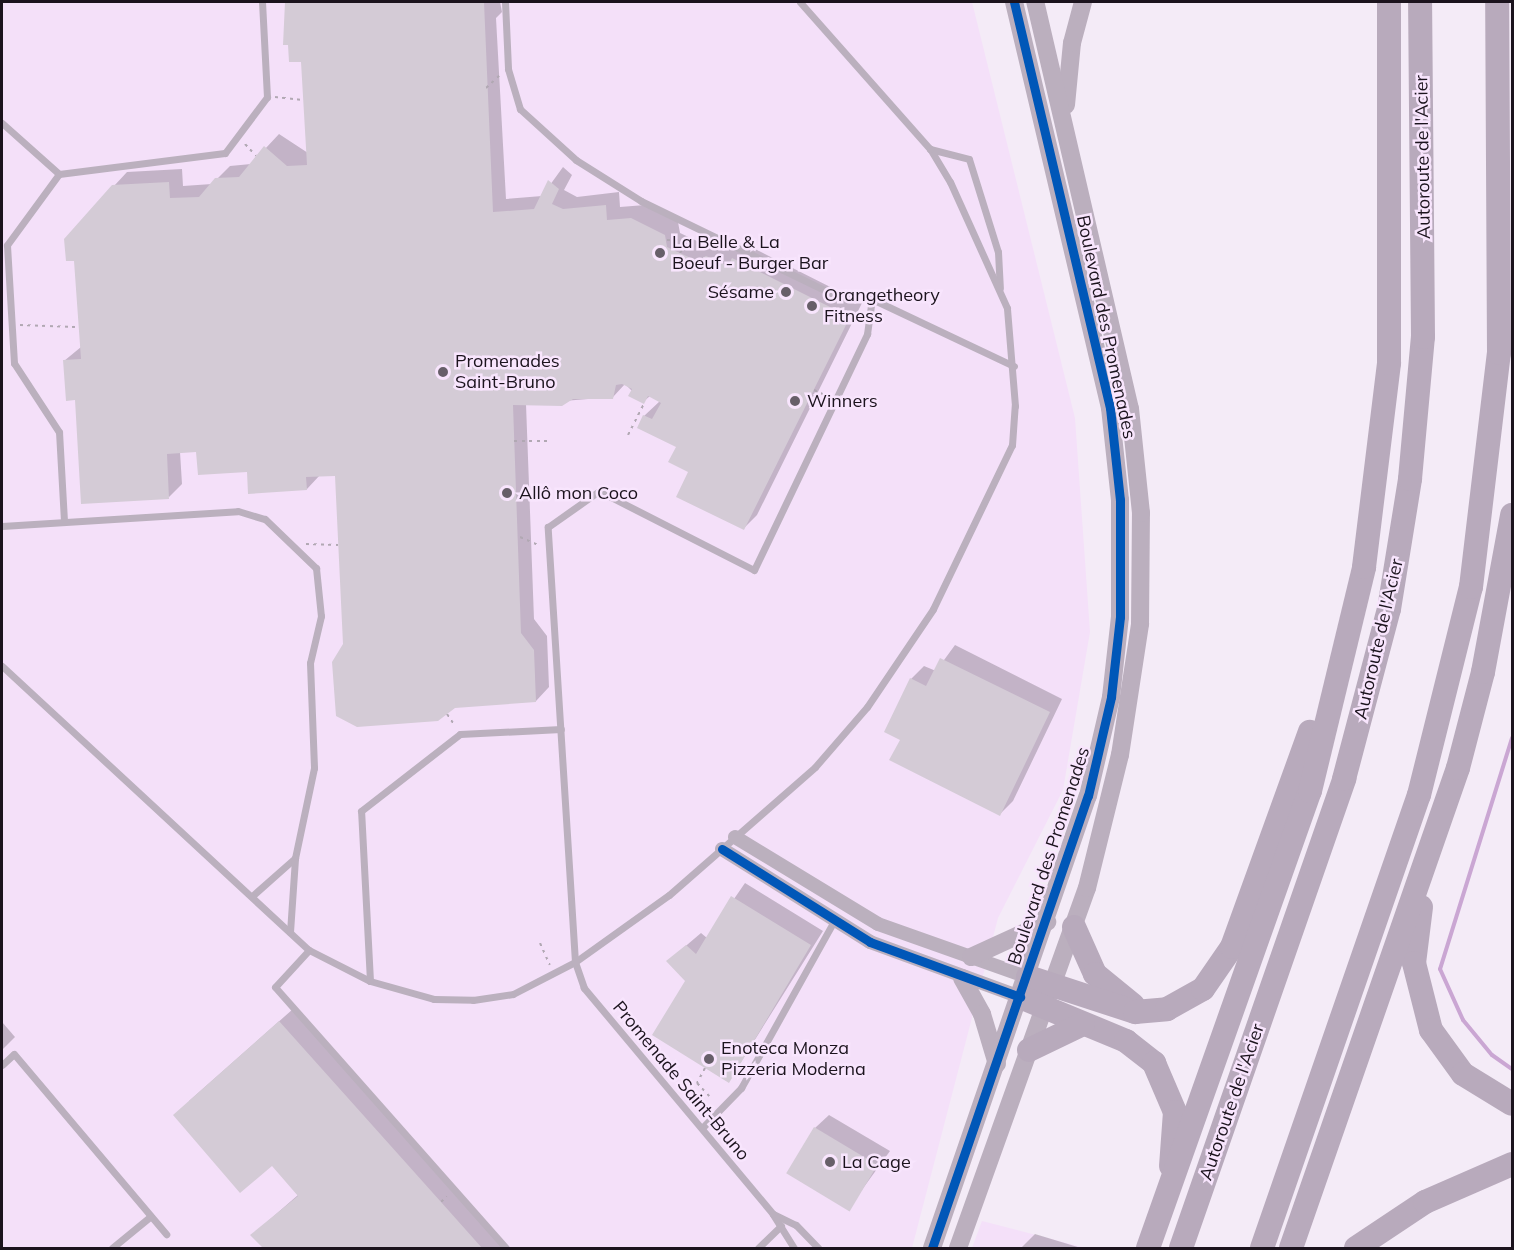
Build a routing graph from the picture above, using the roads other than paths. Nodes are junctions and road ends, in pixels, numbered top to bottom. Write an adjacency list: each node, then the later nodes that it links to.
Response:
1 (262, 2): 13 (lane)
2 (505, 2): 16 (lane)
3 (800, 2): 12 (lane)
4 (1014, 2): 30 (street, Boulevard des Promenades)
5 (1035, 2): 11 (street, Boulevard des Promenades)
6 (1083, 2): 11 (street)
7 (1389, 2): 21 (highway)
8 (1420, 2): 63 (highway, Autoroute de l'Acier)
9 (1497, 2): 64 (highway)
10 (2, 123): 13 (lane)
11 (1066, 128): 31 (street, Boulevard des Promenades)
12 (930, 149): 15 (lane); 15 (lane)
13 (59, 174): 14 (lane)
14 (4, 273): 19 (lane)
15 (1000, 293): 17 (lane)
16 (872, 299): 17 (lane); 23 (lane, Promenade Saint-Bruno)
17 (1014, 366): 24 (lane)
18 (1512, 515): 27 (highway)
19 (64, 521): 20 (lane); 26 (lane)
20 (2, 525)
21 (1358, 594): 41 (highway); 49 (highway)
22 (2, 666): 28 (lane)
23 (561, 729): 35 (lane, Promenade Saint-Bruno); 37 (lane)
24 (735, 837): 25 (lane); 34 (street)
25 (722, 849): 29 (street); 35 (lane)
26 (295, 858): 28 (lane); 32 (lane)
27 (1427, 866): 46 (highway); 65 (highway)
28 (252, 896): 32 (lane)
29 (834, 921): 36 (street); 47 (lane)
30 (1047, 922): 34 (street); 39 (street, Boulevard des Promenades)
31 (1074, 927): 38 (street, Boulevard des Promenades); 41 (highway)
32 (290, 932): 33 (lane)
33 (309, 950): 37 (lane); 56 (lane)
34 (971, 957): 39 (street)
35 (575, 962): 37 (lane); 47 (lane, Promenade Saint-Bruno)
36 (962, 978): 39 (street); 44 (street)
37 (370, 981)
38 (1053, 986): 39 (highway); 40 (street, Boulevard des Promenades); 41 (highway)
39 (1024, 987): 40 (highway); 44 (street, Boulevard des Promenades)
40 (1044, 1008): 42 (highway); 43 (street, Boulevard des Promenades)
41 (1152, 1012)
42 (1083, 1024): 43 (highway); 49 (highway)
43 (1029, 1050): 61 (street, Boulevard des Promenades)
44 (997, 1064): 60 (street, Boulevard des Promenades)
45 (2, 1065): 51 (lane)
46 (1512, 1104)
47 (702, 1128): 50 (lane, Promenade Saint-Bruno)
48 (1512, 1164): 66 (highway)
49 (1169, 1189): 62 (highway)
50 (773, 1214): 52 (lane, Promenade Saint-Bruno); 53 (lane, Promenade Saint-Bruno)
51 (151, 1216): 54 (lane); 55 (lane)
52 (787, 1220): 53 (lane); 59 (lane, Promenade Saint-Bruno)
53 (779, 1227): 57 (lane); 58 (lane, Promenade Saint-Bruno)
54 (166, 1234)
55 (112, 1248)
56 (506, 1248)
57 (758, 1248)
58 (794, 1248)
59 (818, 1248)
60 (932, 1248)
61 (958, 1248)
62 (1148, 1248)
63 (1181, 1248)
64 (1263, 1248)
65 (1291, 1248)
66 (1356, 1248)

